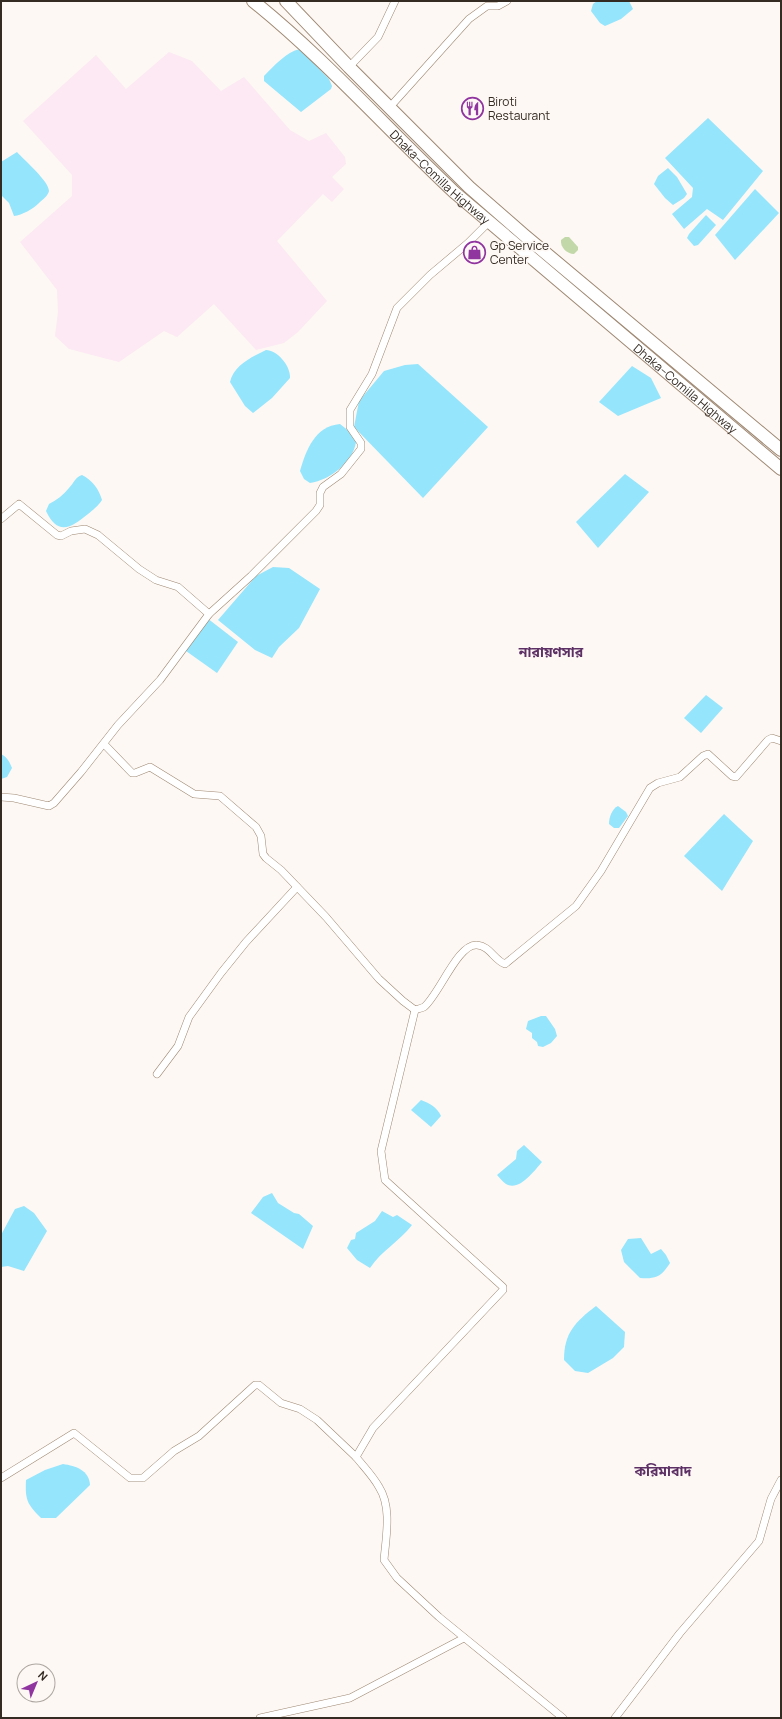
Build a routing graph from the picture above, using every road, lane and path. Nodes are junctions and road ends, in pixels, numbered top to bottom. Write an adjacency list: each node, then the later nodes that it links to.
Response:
1 (253, 1): 5 (highway, Dhaka–Comilla Highway)
2 (286, 1): 5 (highway); 6 (highway, Dhaka–Comilla Highway)
3 (395, 1): 6 (street)
4 (507, 1): 7 (street)
5 (272, 17): 8 (highway, Dhaka–Comilla Highway)
6 (349, 67): 7 (highway, Dhaka–Comilla Highway)
7 (389, 108): 9 (highway, Dhaka–Comilla Highway)
8 (489, 222): 9 (highway, Dhaka–Comilla Highway); 13 (street)
9 (571, 283): 10 (highway, Dhaka–Comilla Highway); 11 (highway, Dhaka–Comilla Highway)
10 (781, 450)
11 (781, 469)
12 (1, 519): 13 (street)
13 (209, 614): 15 (street)
14 (781, 741): 18 (street)
15 (104, 744): 16 (street); 17 (street)
16 (1, 797)
17 (297, 887): 18 (street); 19 (street)
18 (415, 1010): 20 (street)
19 (157, 1074)
20 (356, 1457): 21 (street); 23 (street)
21 (1, 1478)
22 (781, 1480): 26 (street)
23 (464, 1638): 24 (street); 25 (street)
24 (260, 1718)
25 (563, 1718)
26 (615, 1718)

